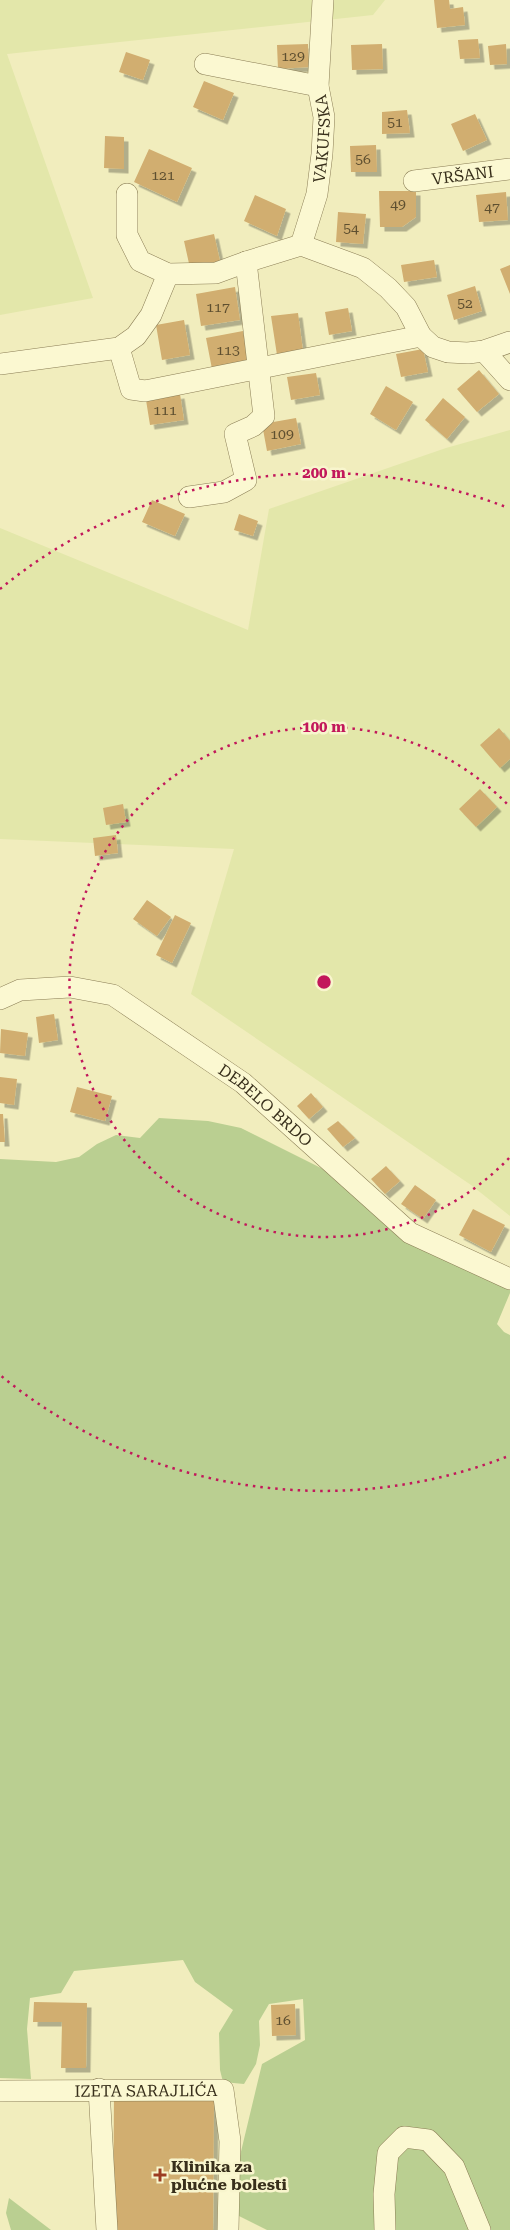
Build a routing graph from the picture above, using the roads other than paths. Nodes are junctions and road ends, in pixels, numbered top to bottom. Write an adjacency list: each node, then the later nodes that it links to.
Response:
1 (323, 0): 3 (street)
2 (204, 64): 3 (street, VAKUFSKA)
3 (318, 86): 7 (street, VAKUFSKA)
4 (510, 169): 5 (street, VRŠANI)
5 (414, 181)
6 (127, 194): 9 (street)
7 (301, 245): 8 (street); 10 (street)
8 (246, 262): 9 (street); 15 (street)
9 (168, 274): 12 (street)
10 (421, 336): 13 (street); 15 (street)
11 (510, 342): 13 (street)
12 (119, 348): 14 (street); 15 (street)
13 (484, 351): 16 (street)
14 (0, 364)
15 (260, 369): 17 (street)
16 (510, 380)
17 (188, 497)
18 (0, 999): 19 (street, DEBELO BRDO)
19 (510, 1279)
20 (99, 2089): 21 (street, IZETA SARAJLIĆA); 22 (street); 23 (street, IZETA SARAJLIĆA)
21 (10, 2090)
22 (107, 2230)
23 (228, 2230)
24 (385, 2230): 25 (street)
25 (480, 2230)

